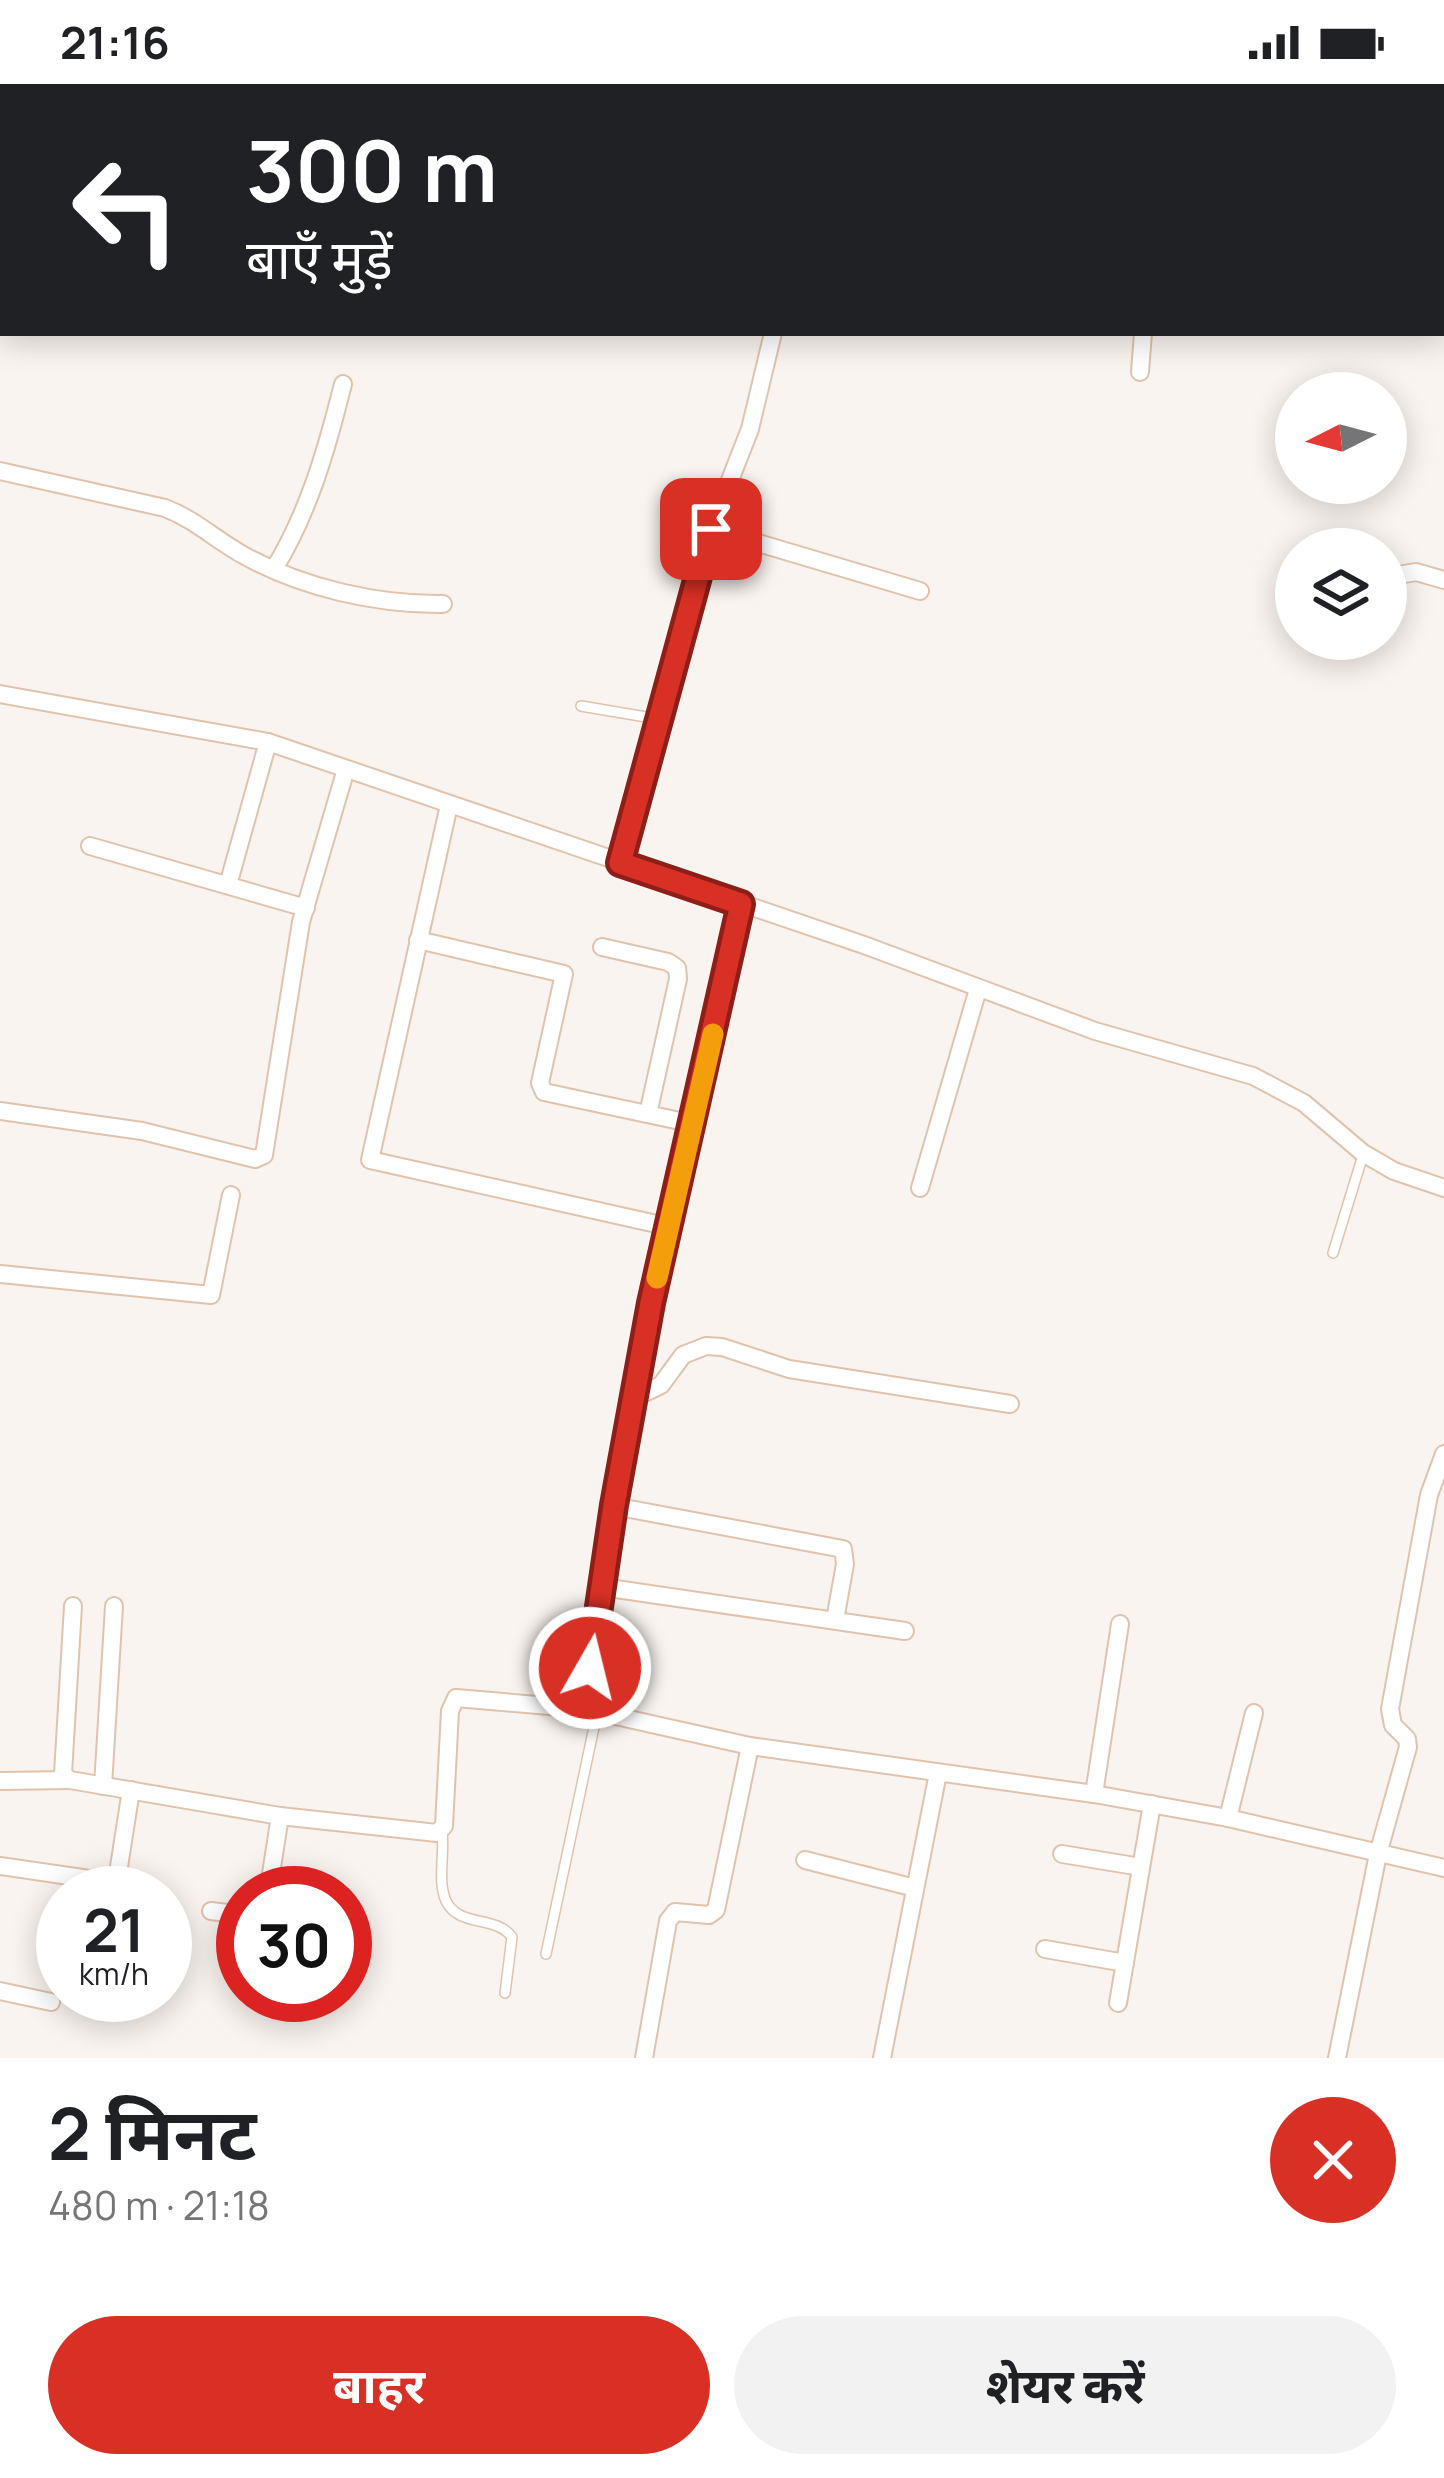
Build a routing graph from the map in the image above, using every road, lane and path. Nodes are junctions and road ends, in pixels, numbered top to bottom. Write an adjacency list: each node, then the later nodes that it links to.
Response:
1 (772, 336): 6 (street)
2 (1142, 336): 3 (street)
3 (1140, 372)
4 (343, 384): 7 (street)
5 (0, 471): 7 (street)
6 (711, 529): 10 (street); 14 (street)
7 (274, 569): 11 (street)
8 (1407, 574): 9 (street)
9 (1444, 580)
10 (920, 590)
11 (443, 604)
12 (0, 694): 15 (street)
13 (580, 706): 14 (lane)
14 (660, 719): 19 (street)
15 (268, 742): 16 (street); 20 (street)
16 (346, 769): 17 (street); 22 (street)
17 (449, 805): 19 (street); 23 (street)
18 (90, 846): 20 (street)
19 (620, 863): 21 (street)
20 (228, 885): 22 (street)
21 (741, 904): 25 (street); 28 (street)
22 (306, 908): 26 (street)
23 (418, 940): 27 (street); 33 (street)
24 (602, 947): 27 (street)
25 (978, 989): 29 (street); 30 (street)
26 (0, 1111)
27 (648, 1114): 28 (street)
28 (694, 1124): 33 (street)
29 (1363, 1153): 31 (street); 34 (lane)
30 (920, 1188)
31 (1444, 1188)
32 (231, 1195): 35 (street)
33 (670, 1227): 36 (street)
34 (1333, 1253)
35 (0, 1274)
36 (634, 1397): 37 (street); 40 (street)
37 (1010, 1404)
38 (1444, 1454): 39 (street)
39 (1436, 1497): 61 (street)
40 (614, 1505): 41 (street); 44 (street)
41 (602, 1587): 44 (street); 47 (street)
42 (73, 1606): 52 (street)
43 (114, 1606): 53 (street)
44 (835, 1621): 46 (street)
45 (1120, 1624): 55 (street)
46 (905, 1631)
47 (591, 1711): 49 (street); 59 (street); 71 (lane)
48 (1254, 1713): 58 (street)
49 (750, 1746): 50 (street); 77 (street)
50 (938, 1773): 55 (street); 67 (street)
51 (0, 1780): 52 (street)
52 (70, 1780): 53 (street)
53 (103, 1786): 54 (street)
54 (131, 1790): 57 (street); 63 (street)
55 (1094, 1794): 56 (street)
56 (1152, 1804): 58 (street); 65 (street)
57 (280, 1816): 59 (street); 64 (street)
58 (1228, 1818): 61 (street)
59 (442, 1832): 74 (lane)
60 (1062, 1854): 65 (street)
61 (1378, 1854): 66 (street); 79 (street)
62 (805, 1860): 67 (street)
63 (0, 1866)
64 (272, 1866)
65 (1141, 1867): 72 (street)
66 (1444, 1868)
67 (915, 1888): 78 (street)
68 (211, 1911): 69 (street)
69 (216, 1912)
70 (1045, 1949): 72 (street)
71 (546, 1954)
72 (1125, 1964): 76 (street)
73 (0, 1991): 75 (street)
74 (505, 1993)
75 (36, 1999)
76 (1118, 2003)
77 (644, 2058)
78 (881, 2058)
79 (1337, 2058)

